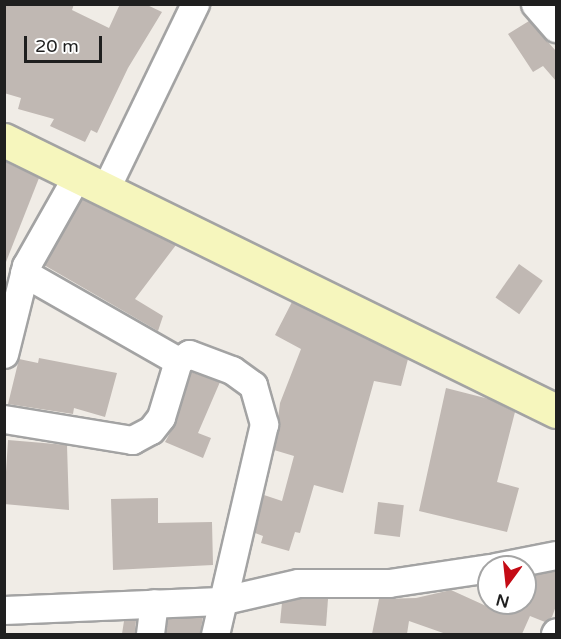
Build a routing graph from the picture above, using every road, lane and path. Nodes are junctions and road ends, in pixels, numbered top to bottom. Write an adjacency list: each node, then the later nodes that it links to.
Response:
1 (195, 4): 5 (street)
2 (535, 4): 3 (street)
3 (556, 28)
4 (4, 140): 5 (main road)
5 (91, 183): 6 (street); 9 (main road)
6 (24, 273): 7 (street); 8 (street)
7 (5, 346)
8 (178, 361): 10 (street); 14 (street)
9 (556, 411)
10 (4, 419)
11 (556, 555): 12 (street)
12 (537, 559)
13 (477, 570): 14 (street)
14 (220, 601): 15 (street); 18 (street)
15 (154, 603): 16 (street); 17 (street)
16 (4, 610)
17 (150, 634)
18 (215, 634)

